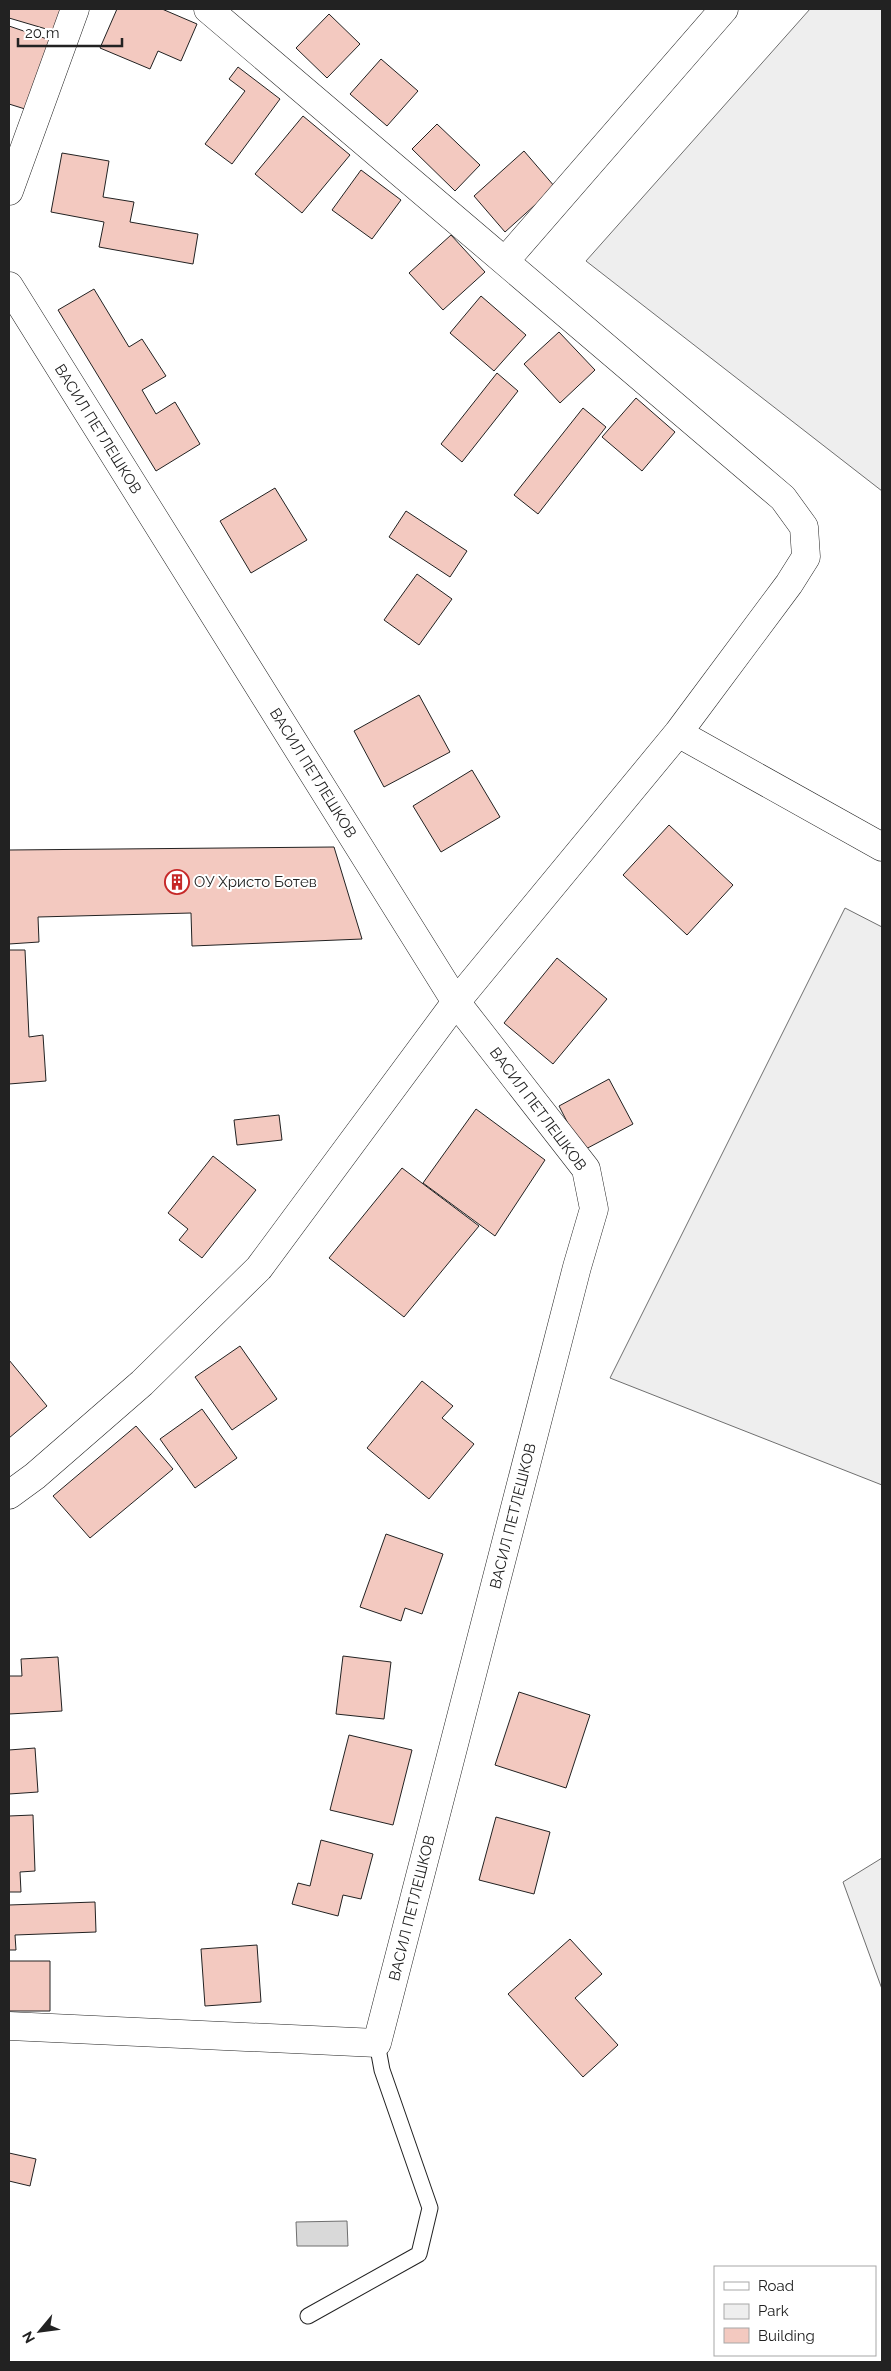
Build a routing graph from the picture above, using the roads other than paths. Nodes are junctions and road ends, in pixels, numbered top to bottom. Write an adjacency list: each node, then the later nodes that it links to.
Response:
1 (75, 9): 4 (street)
2 (208, 9): 5 (street)
3 (724, 9): 5 (street)
4 (9, 191)
5 (505, 261): 7 (street)
6 (9, 286): 9 (street, ВАСИЛ ПЕТЛЕШКОВ)
7 (678, 733): 8 (street); 9 (street)
8 (882, 847)
9 (456, 1002): 10 (street); 12 (street, ВАСИЛ ПЕТЛЕШКОВ)
10 (9, 1495)
11 (9, 2026): 12 (street)
12 (377, 2043): 13 (lane)
13 (308, 2316)

